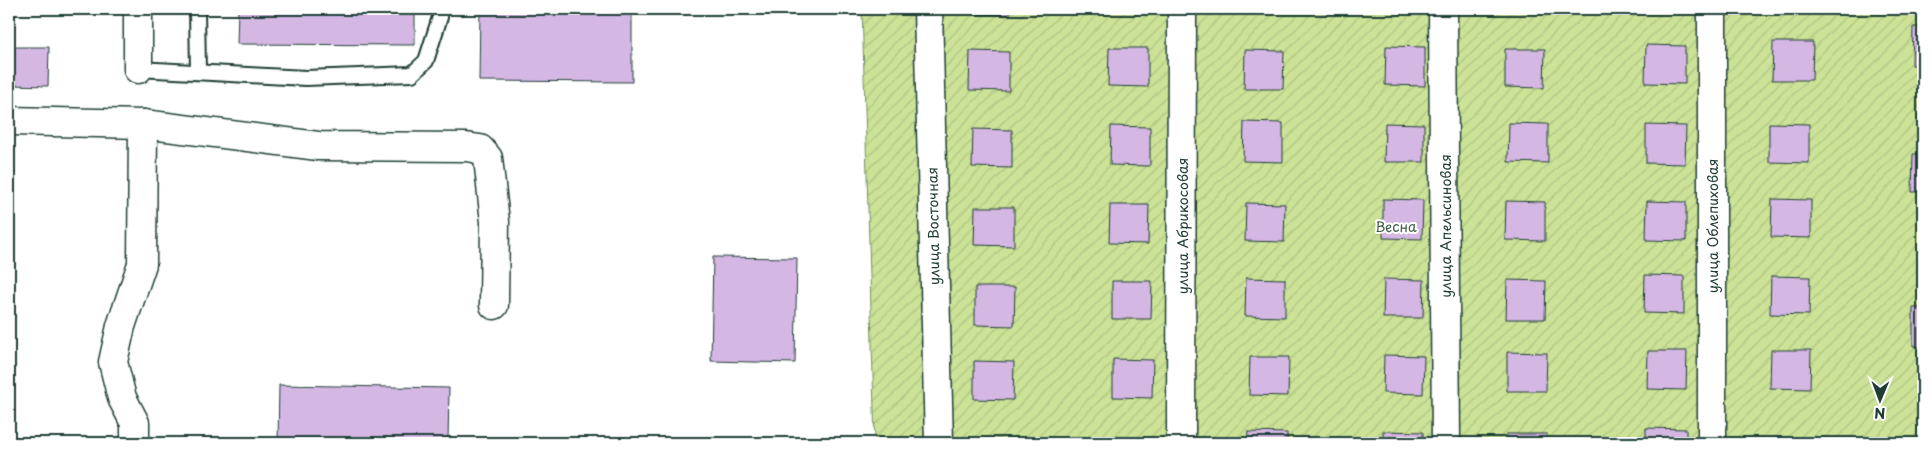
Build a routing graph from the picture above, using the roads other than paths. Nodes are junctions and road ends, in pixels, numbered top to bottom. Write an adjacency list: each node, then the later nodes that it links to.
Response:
1 (138, 9): 8 (street)
2 (197, 9): 9 (lane)
3 (928, 9): 14 (street, улица Восточная)
4 (1182, 9): 15 (street, улица Абрикосовая)
5 (1443, 9): 16 (street, улица Апельсиновая)
6 (1712, 9): 17 (street, улица Облепиховая)
7 (440, 16): 9 (lane)
8 (138, 68): 9 (lane)
9 (198, 72)
10 (9, 121): 11 (street)
11 (143, 124): 12 (street); 13 (street)
12 (494, 305)
13 (135, 443)
14 (938, 443)
15 (1181, 443)
16 (1446, 443)
17 (1712, 443)

